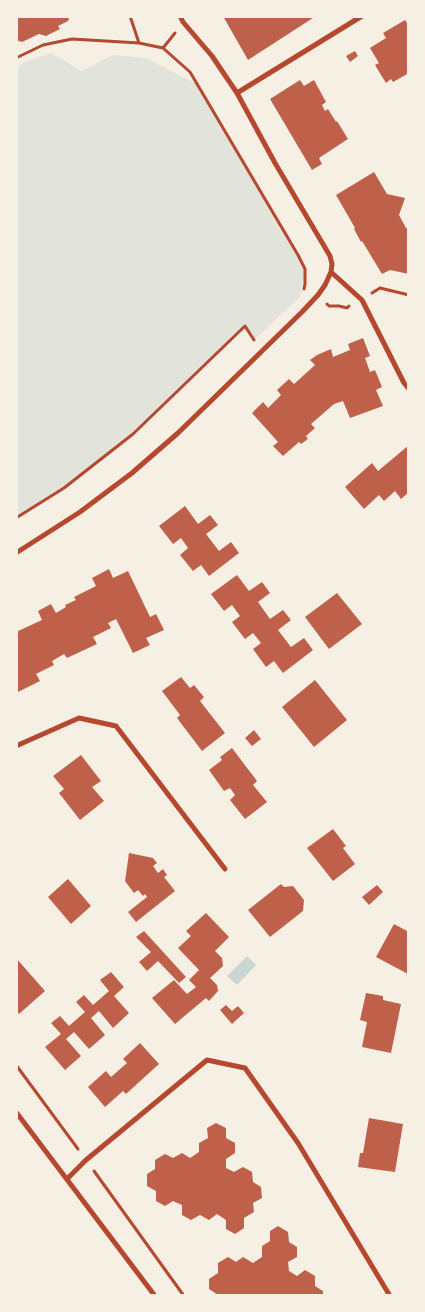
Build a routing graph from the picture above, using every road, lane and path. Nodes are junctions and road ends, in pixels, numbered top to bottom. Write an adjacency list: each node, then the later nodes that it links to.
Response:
1 (130, 16): 5 (path)
2 (180, 16): 4 (street)
3 (362, 16): 8 (street)
4 (183, 22): 6 (path); 8 (street)
5 (139, 43): 6 (path); 7 (path)
6 (163, 48): 10 (path)
7 (16, 58)
8 (237, 93): 9 (street)
9 (330, 272): 12 (street); 17 (street)
10 (303, 294)
11 (409, 295): 12 (path)
12 (362, 300): 14 (street)
13 (260, 334): 16 (path)
14 (406, 381): 15 (street)
15 (409, 388)
16 (16, 518)
17 (16, 553)
18 (16, 746): 19 (street)
19 (225, 869)
20 (16, 1065): 22 (path)
21 (17, 1114): 23 (street)
22 (86, 1160): 23 (street); 25 (path); 26 (street)
23 (68, 1178): 24 (street)
24 (155, 1296)
25 (184, 1296)
26 (390, 1296)

